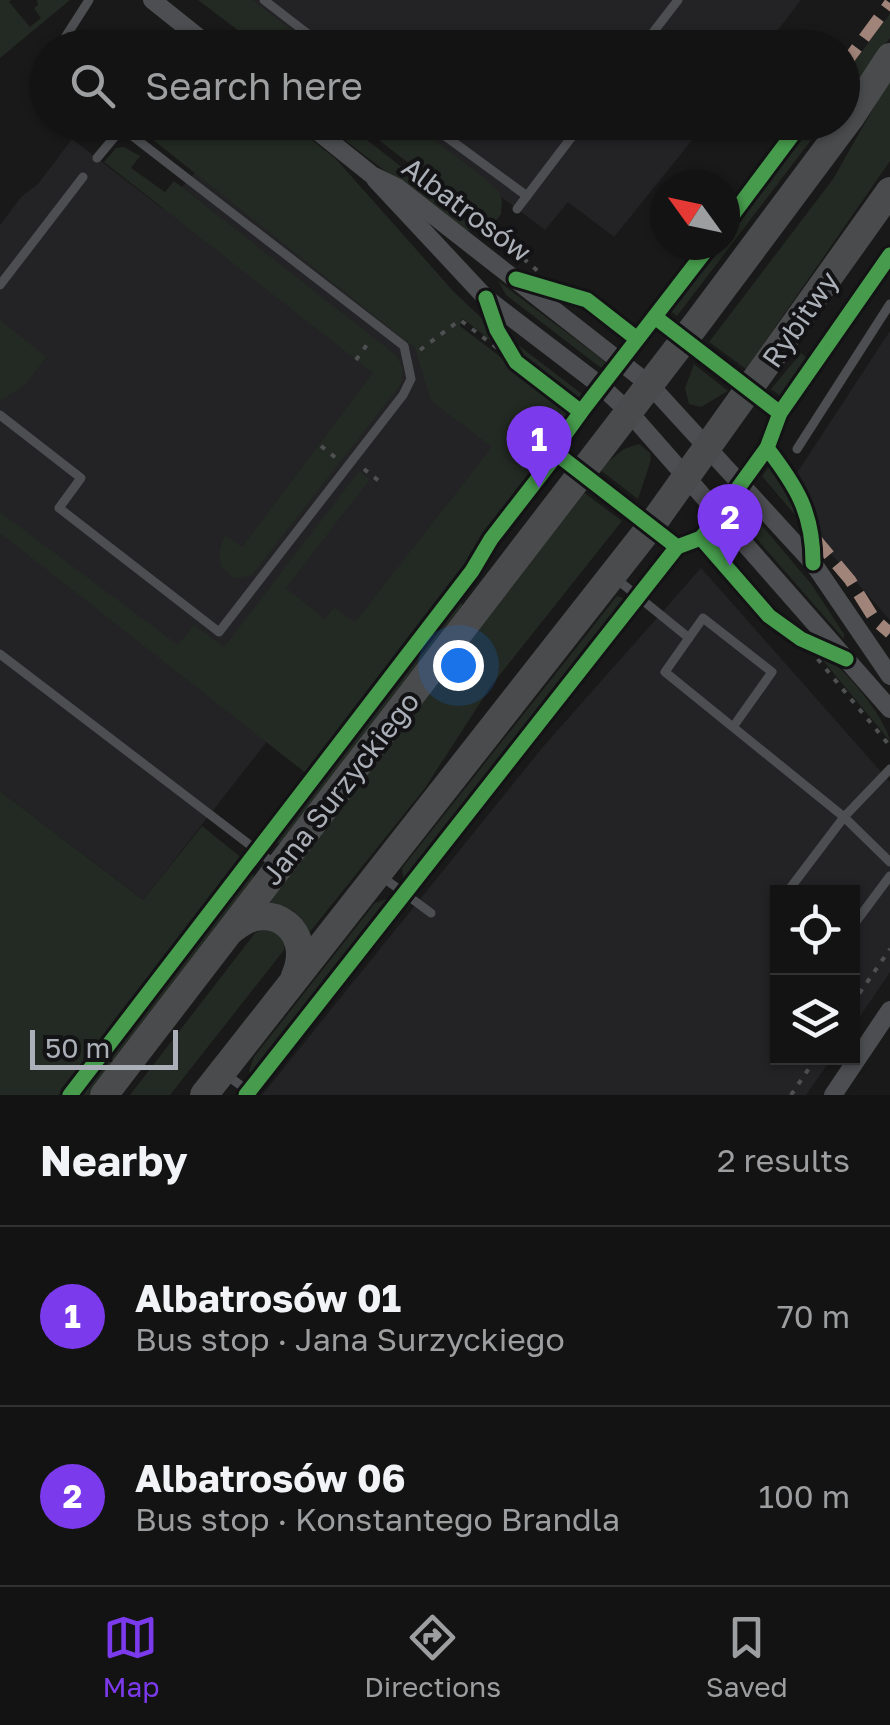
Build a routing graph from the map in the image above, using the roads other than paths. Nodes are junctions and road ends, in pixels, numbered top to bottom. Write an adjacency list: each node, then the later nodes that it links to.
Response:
1 (88, 0): 5 (lane)
2 (152, 0): 6 (street)
3 (264, 0): 7 (lane)
4 (678, 0): 8 (lane)
5 (70, 30)
6 (179, 30)
7 (303, 30)
8 (655, 30)
9 (890, 56): 10 (main road)
10 (860, 99)
11 (112, 140): 17 (lane)
12 (143, 140): 27 (lane)
13 (329, 140): 18 (street, Albatrosów)
14 (451, 140): 21 (lane)
15 (569, 140): 21 (lane)
16 (831, 140): 25 (main road)
17 (97, 158)
18 (372, 174): 25 (street, Albatrosów); 26 (street, Albatrosów)
19 (83, 177): 23 (lane)
20 (890, 191): 28 (main road, Rybitwy)
21 (527, 196): 22 (lane)
22 (516, 209)
23 (0, 286)
24 (890, 304): 29 (lane)
25 (650, 385): 26 (main road, Jana Surzyckiego); 28 (street, Albatrosów)
26 (629, 412): 30 (street, Albatrosów); 40 (main road, Jana Surzyckiego)
27 (0, 415)
28 (710, 447): 30 (main road); 34 (street, Albatrosów)
29 (797, 449)
30 (688, 476): 31 (main road); 35 (street, Albatrosów)
31 (612, 576): 32 (lane); 41 (main road)
32 (690, 638): 36 (lane); 36 (lane)
33 (0, 654): 40 (lane)
34 (890, 676)
35 (890, 709)
36 (733, 727): 38 (lane)
37 (890, 769): 38 (lane)
38 (844, 817): 39 (lane); 43 (lane)
39 (890, 862)
40 (279, 868): 46 (main road, Jana Surzyckiego)
41 (378, 874): 44 (lane); 47 (main road)
42 (890, 876): 45 (lane)
43 (793, 885)
44 (431, 914)
45 (860, 916)
46 (229, 932): 47 (main road); 51 (main road, Jana Surzyckiego)
47 (287, 990): 49 (main road)
48 (890, 1010): 50 (street)
49 (222, 1072): 52 (main road); 53 (lane)
50 (839, 1093)
51 (104, 1095)
52 (204, 1095)
53 (254, 1095)

